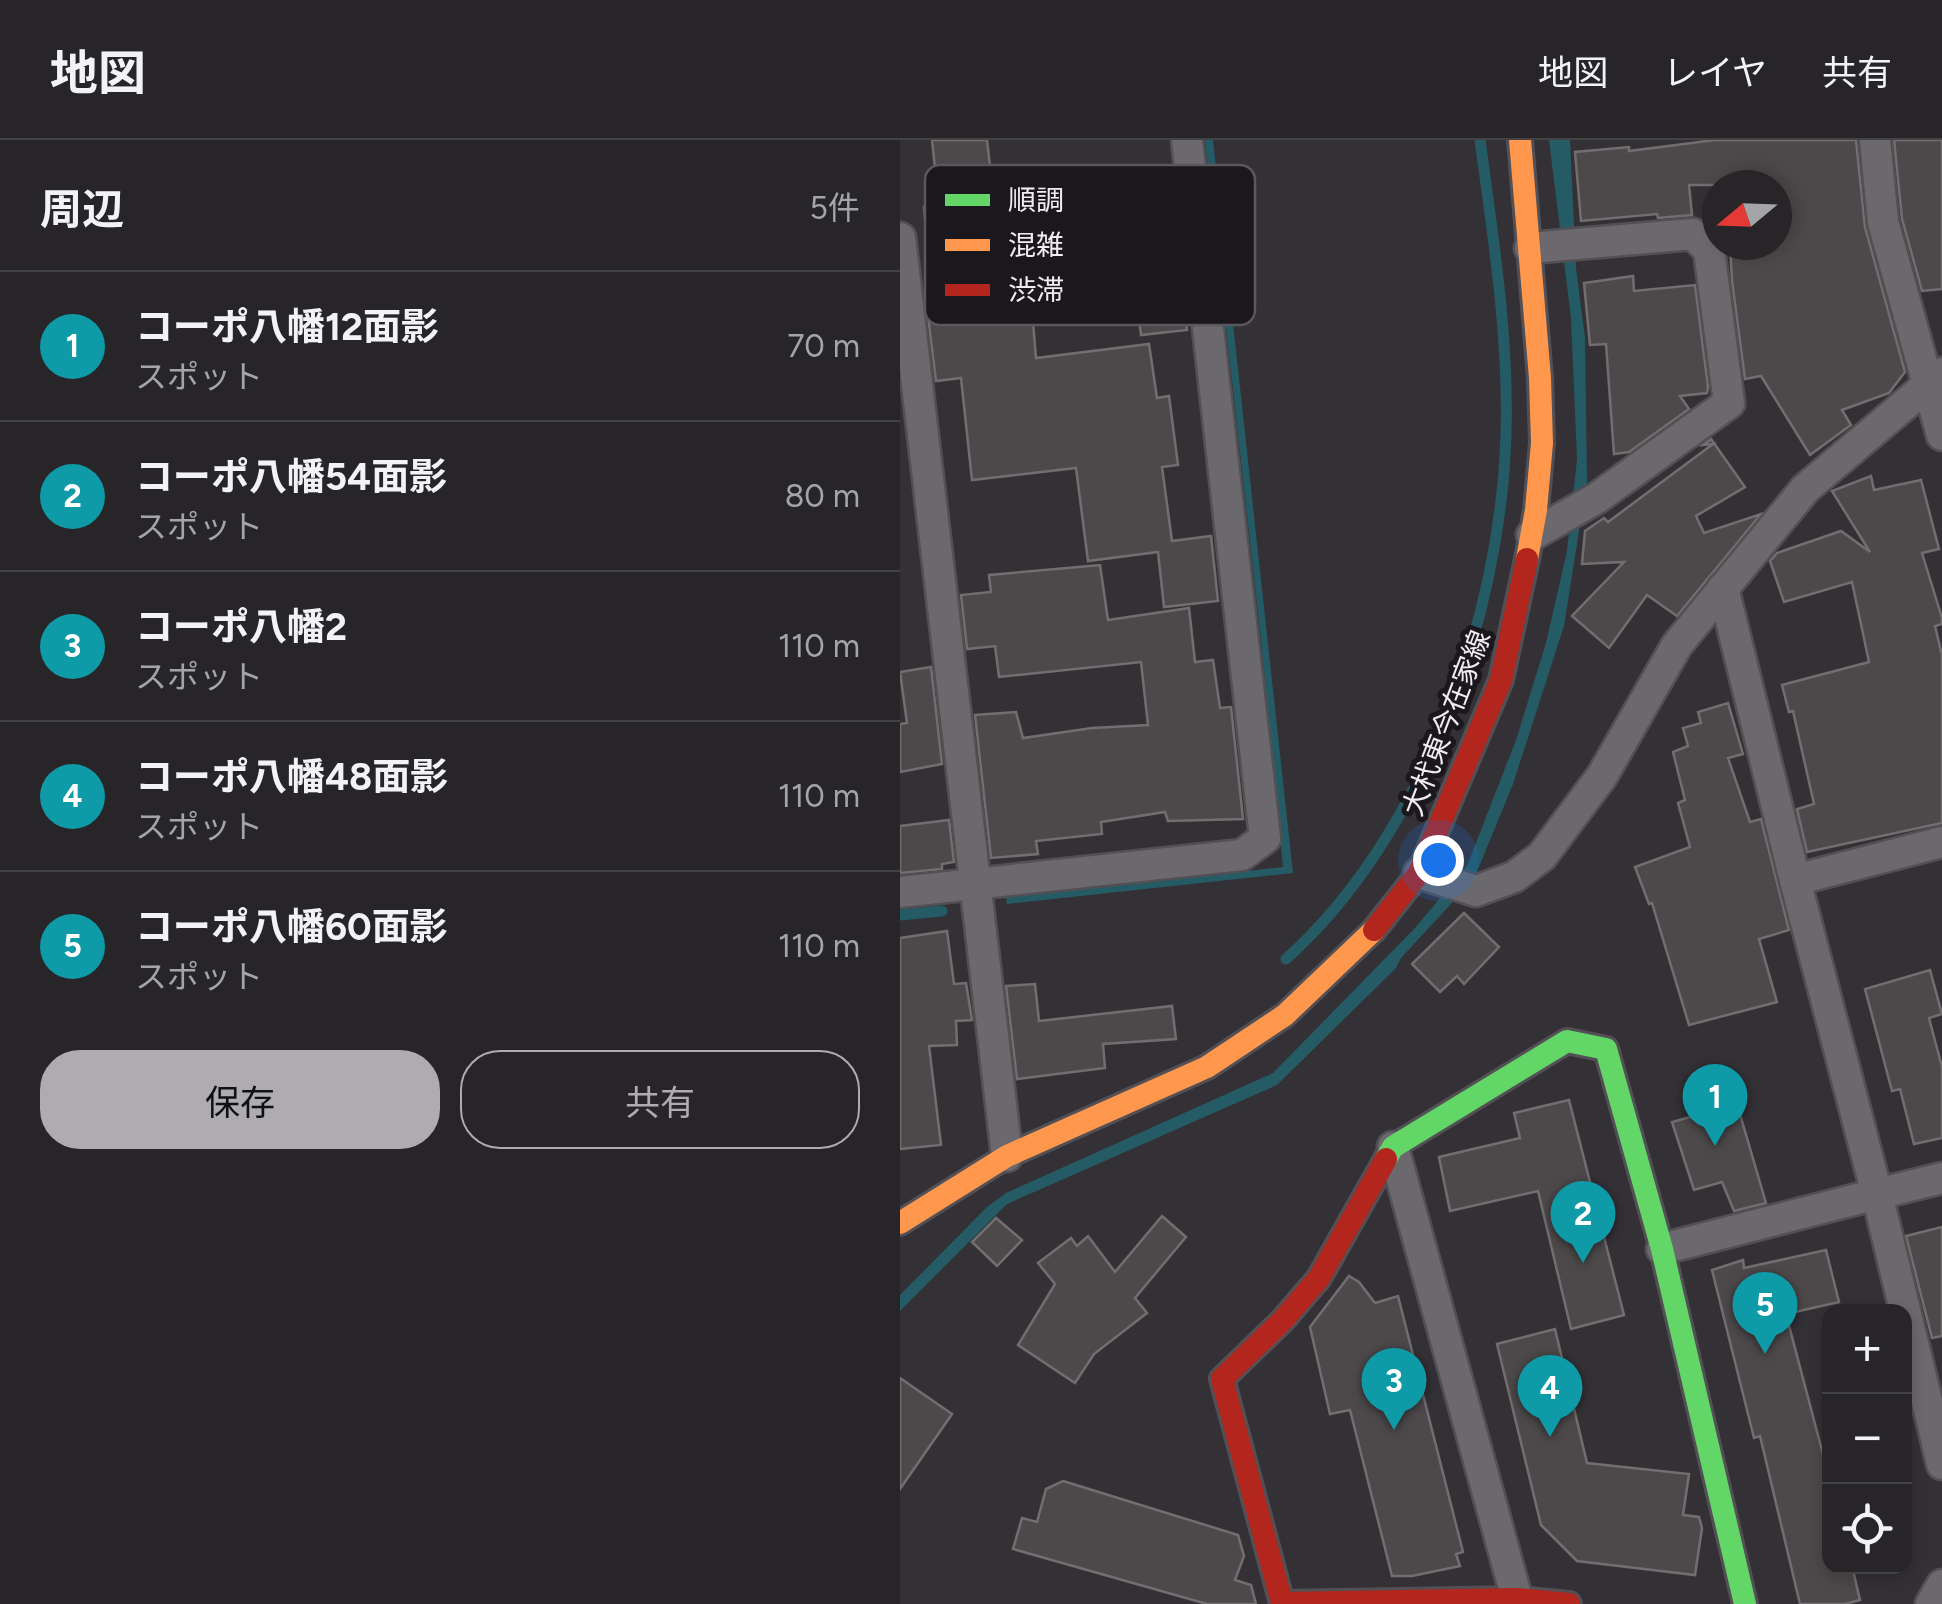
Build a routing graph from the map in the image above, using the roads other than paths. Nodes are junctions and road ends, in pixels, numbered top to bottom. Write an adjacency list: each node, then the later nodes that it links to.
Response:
1 (1187, 140): 4 (street)
2 (1520, 140): 6 (street, 大杙東今在家線)
3 (1875, 140): 9 (street)
4 (1190, 165)
5 (900, 238): 8 (street)
6 (1557, 246): 11 (street, 大杙東今在家線); 11 (street)
7 (1208, 325): 16 (street)
8 (906, 338): 16 (street)
9 (1936, 378): 10 (street); 12 (street)
10 (1942, 434)
11 (1532, 535): 14 (street, 大杙東今在家線)
12 (1723, 588): 14 (street); 15 (street)
13 (1942, 842): 15 (street)
14 (1419, 873): 19 (street, 大杙東今在家線)
15 (1795, 880): 21 (street)
16 (973, 884): 17 (street); 19 (street)
17 (900, 892)
18 (1393, 1148): 23 (street); 26 (street); 26 (street)
19 (1006, 1156): 22 (street, 大杙東今在家線)
20 (1942, 1178): 21 (street)
21 (1878, 1194): 23 (street); 24 (street)
22 (900, 1223)
23 (1662, 1249): 28 (street)
24 (1942, 1464)
25 (1942, 1585): 29 (street)
26 (1517, 1599): 27 (street)
27 (1569, 1604)
28 (1746, 1604)
29 (1931, 1604)

